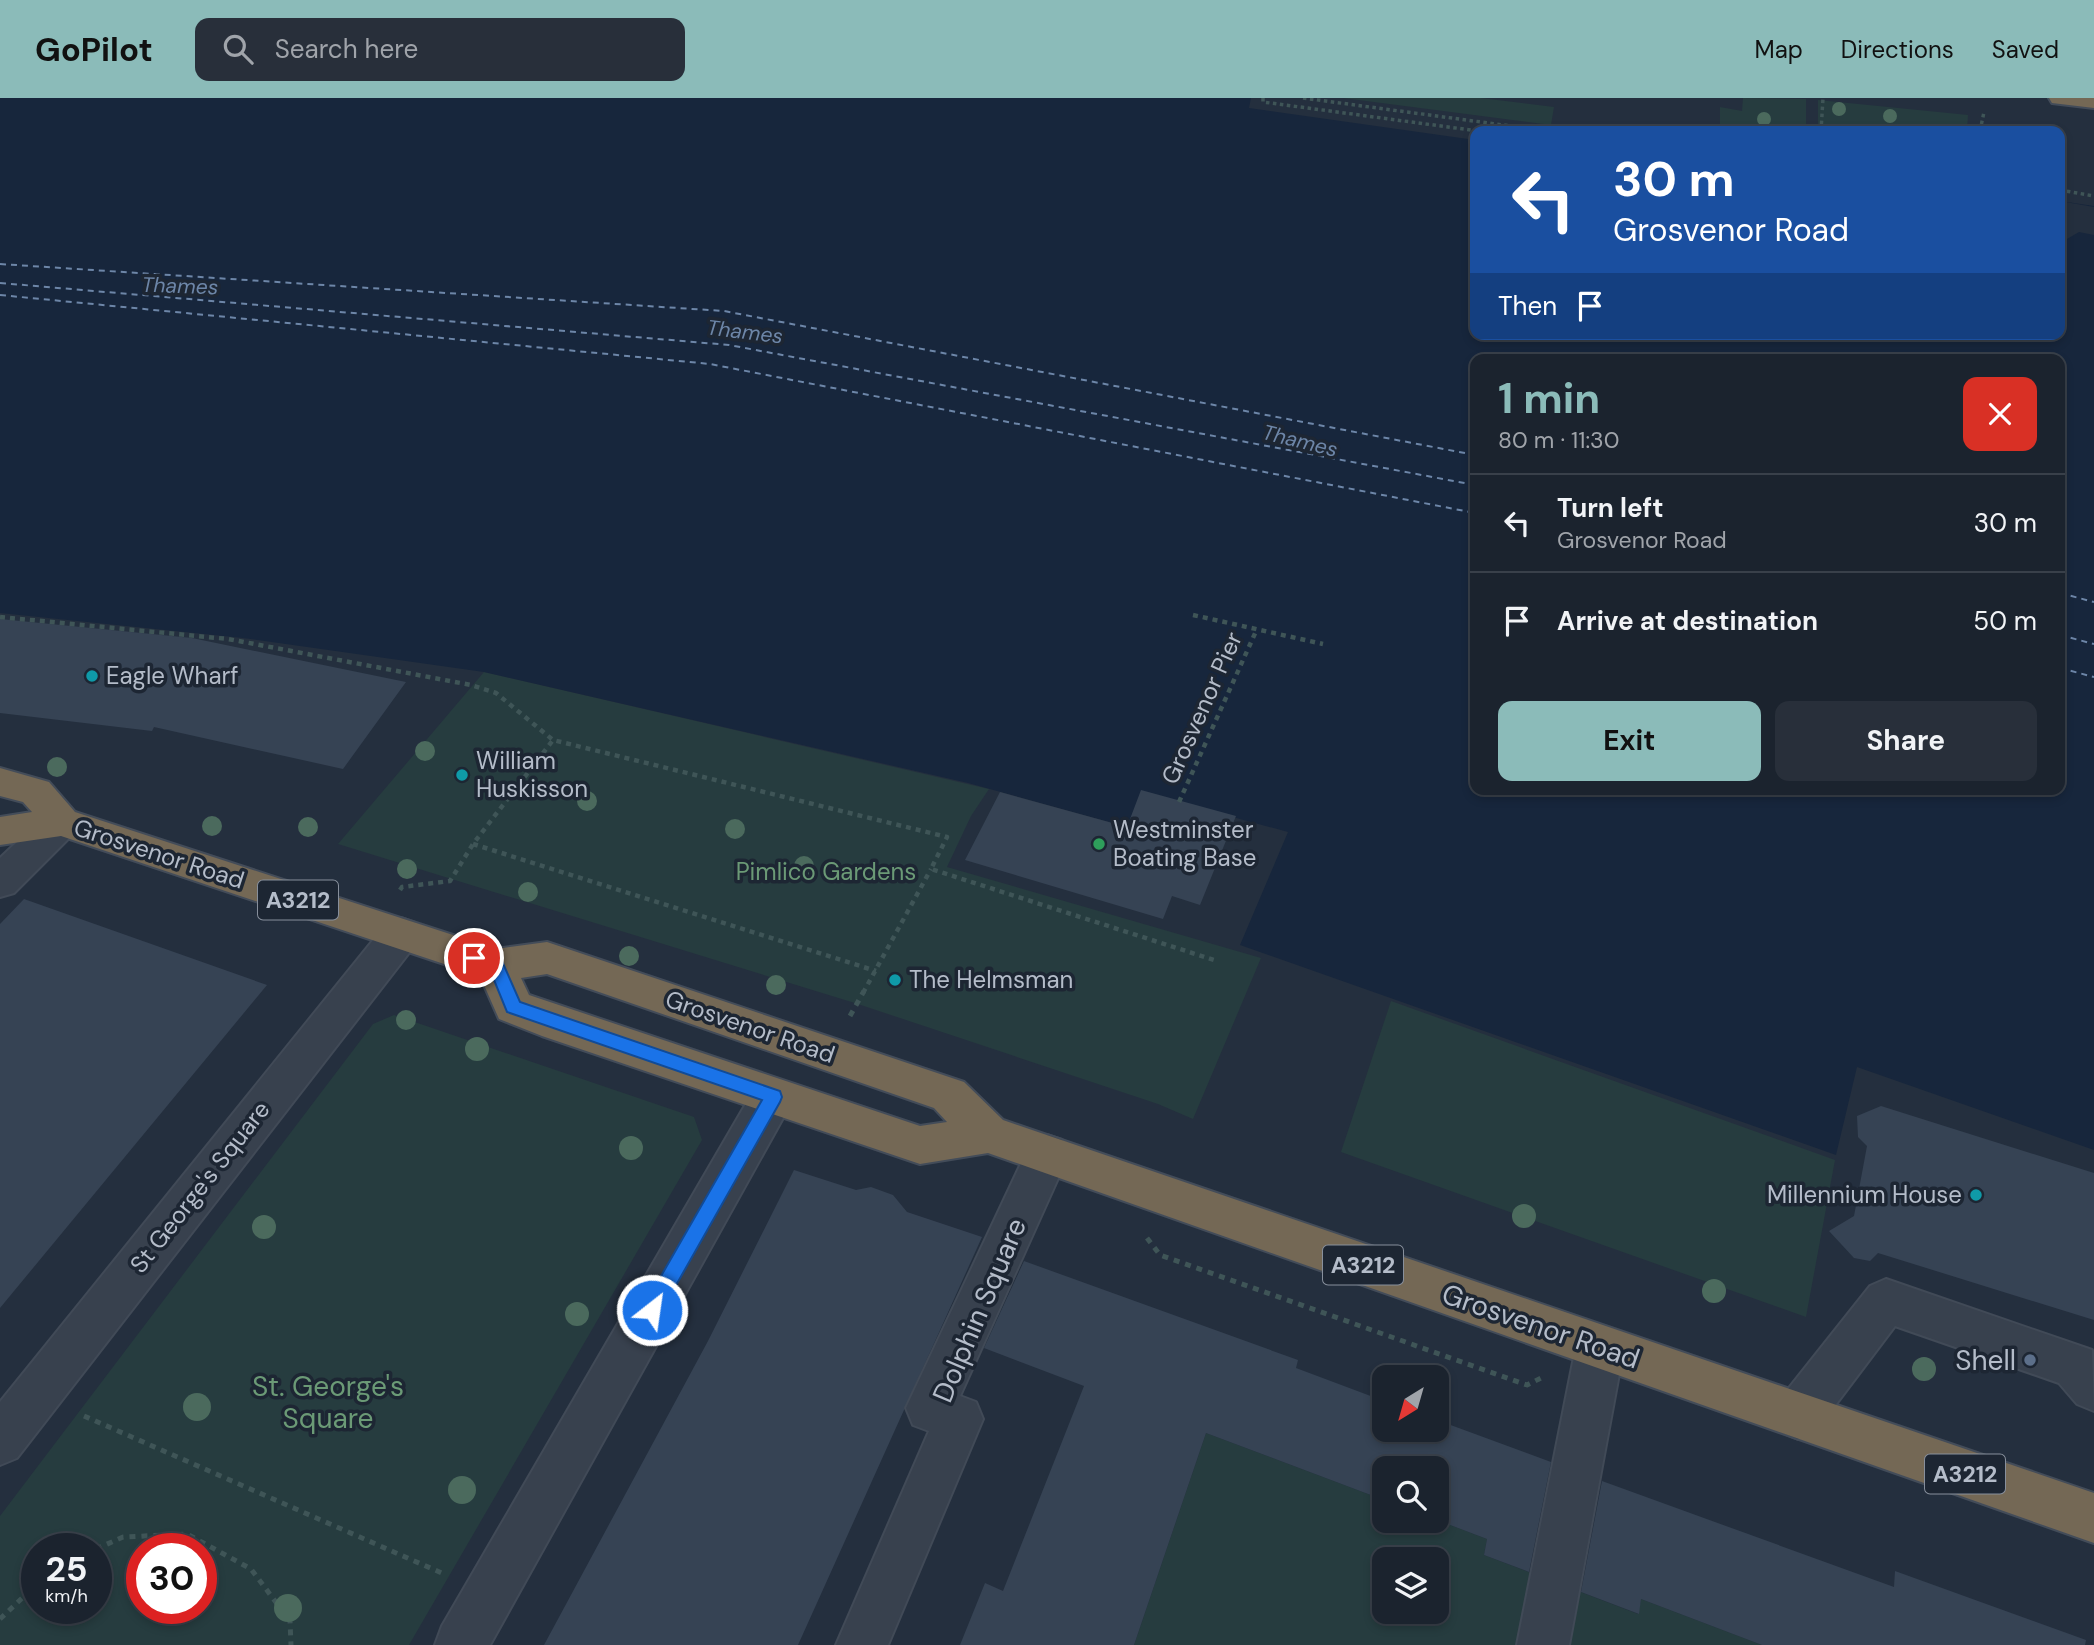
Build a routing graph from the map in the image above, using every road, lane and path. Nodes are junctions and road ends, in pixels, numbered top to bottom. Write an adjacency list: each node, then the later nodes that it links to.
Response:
1 (1263, 98): 8 (path)
2 (1303, 98): 6 (path)
3 (1823, 98): 12 (path)
4 (2062, 98): 5 (highway)
5 (2094, 101)
6 (1350, 104): 8 (path); 9 (path)
7 (1984, 112): 13 (path)
8 (1347, 113): 10 (path)
9 (1435, 116): 10 (path); 11 (path)
10 (1433, 125): 14 (path)
11 (1507, 126)
12 (1821, 126)
13 (1981, 126)
14 (1470, 130)
15 (2065, 191): 16 (path)
16 (2094, 196)
17 (1193, 615): 19 (path, Grosvenor Pier)
18 (0, 617): 21 (path)
19 (1256, 629): 20 (path, Grosvenor Pier); 23 (path, Grosvenor Pier)
20 (1323, 644)
21 (553, 740): 26 (path); 27 (path)
22 (0, 782): 24 (highway, Grosvenor Road)
23 (1180, 802)
24 (62, 822): 25 (highway, Grosvenor Road / A3212); 28 (street); 30 (highway, Grosvenor Road / A3212)
25 (0, 831)
26 (473, 844): 29 (path); 33 (path)
27 (931, 869): 31 (path); 33 (path)
28 (0, 882)
29 (402, 887)
30 (401, 934): 32 (highway, Grosvenor Road / A3212); 41 (street, St George's Square)
31 (1214, 960)
32 (496, 965): 34 (highway, Grosvenor Road / A3212); 35 (highway, Grosvenor Road / A3212)
33 (876, 971): 34 (path)
34 (828, 1053): 36 (highway, Grosvenor Road / A3212)
35 (773, 1097): 36 (highway, Grosvenor Road / A3212); 46 (street)
36 (988, 1134): 37 (highway, Grosvenor Road / A3212)
37 (1047, 1154): 39 (highway, Grosvenor Road / A3212); 51 (street, Dolphin Square)
38 (1145, 1235): 39 (path)
39 (1600, 1347): 42 (highway, Grosvenor Road / A3212); 52 (street)
40 (2094, 1388): 42 (street)
41 (36, 1395): 43 (street, St George's Square); 46 (path)
42 (1798, 1415): 44 (highway, Grosvenor Road / A3212)
43 (0, 1441)
44 (2094, 1518)
45 (112, 1542): 49 (path)
46 (489, 1595): 50 (street)
47 (21, 1599): 48 (path)
48 (0, 1619)
49 (291, 1645)
50 (461, 1645)
51 (862, 1645)
52 (1543, 1645)

